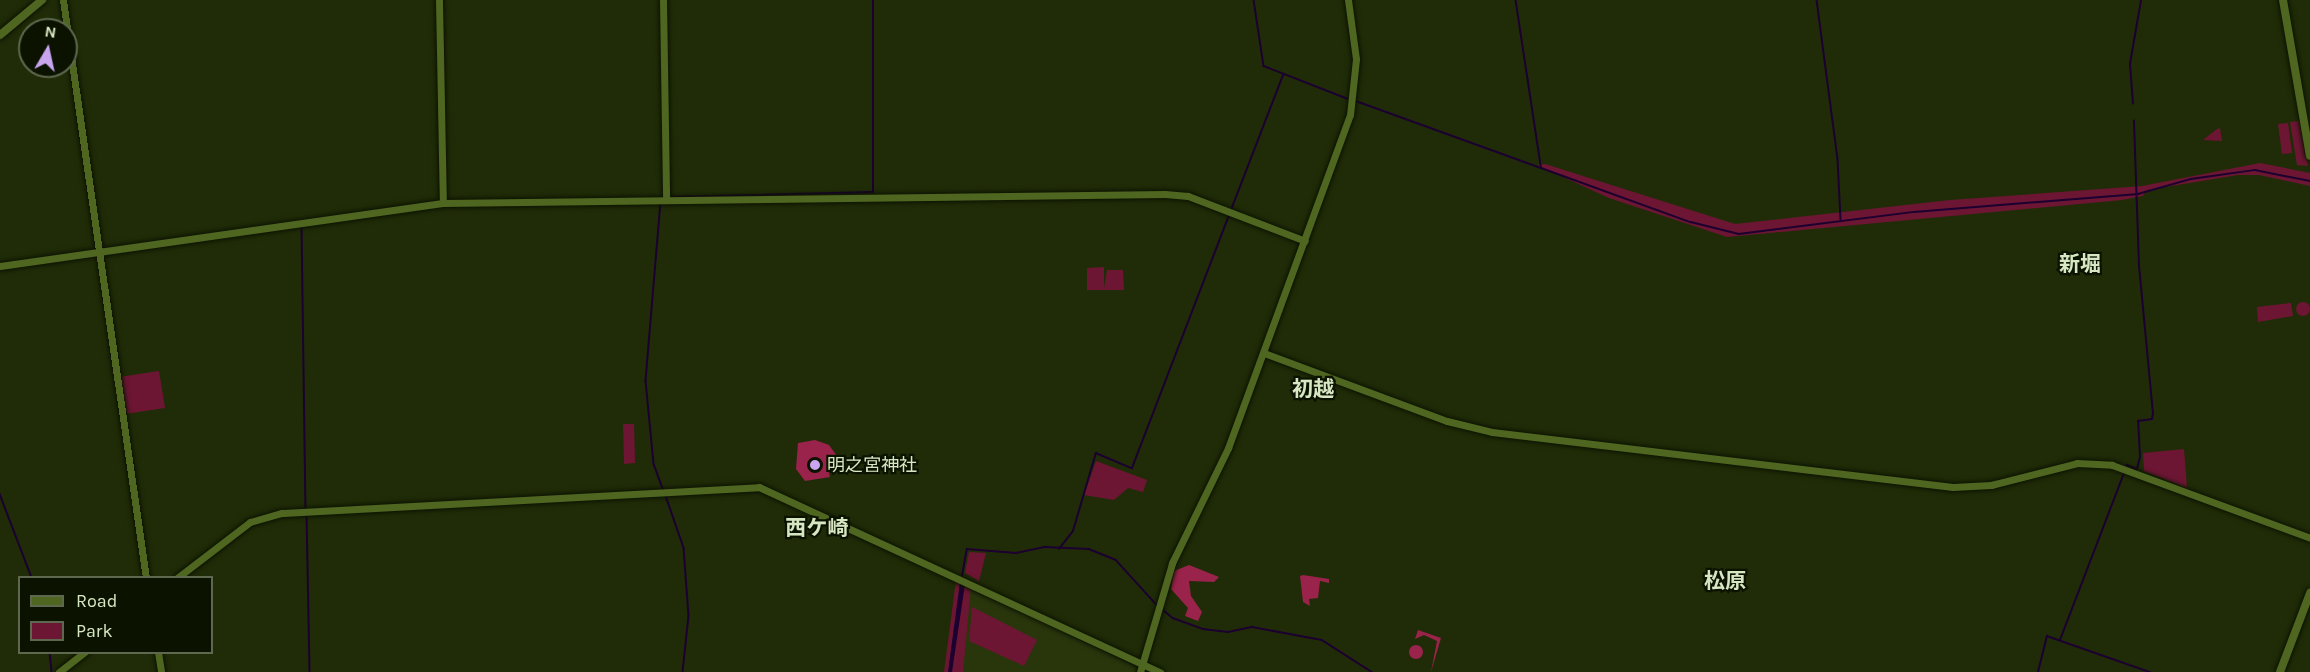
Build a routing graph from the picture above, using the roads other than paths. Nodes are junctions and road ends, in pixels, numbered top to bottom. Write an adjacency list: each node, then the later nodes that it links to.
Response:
1 (42, 0): 7 (main road)
2 (63, 0): 12 (street)
3 (439, 0): 10 (street)
4 (663, 0): 9 (street)
5 (1348, 0): 11 (street)
6 (2283, 0): 8 (main road)
7 (0, 35)
8 (2310, 156)
9 (666, 200): 10 (street); 11 (street)
10 (443, 203): 12 (street)
11 (1305, 242): 14 (street)
12 (101, 251): 13 (street); 16 (street)
13 (0, 266)
14 (1264, 353): 15 (street); 21 (street)
15 (2310, 538)
16 (146, 576)
17 (180, 576): 21 (street)
18 (2310, 593): 26 (main road)
19 (82, 654): 22 (street)
20 (158, 654): 23 (street)
21 (1142, 664): 24 (street); 25 (street)
22 (59, 672)
23 (161, 672)
24 (1140, 672)
25 (1160, 672)
26 (2280, 672)

